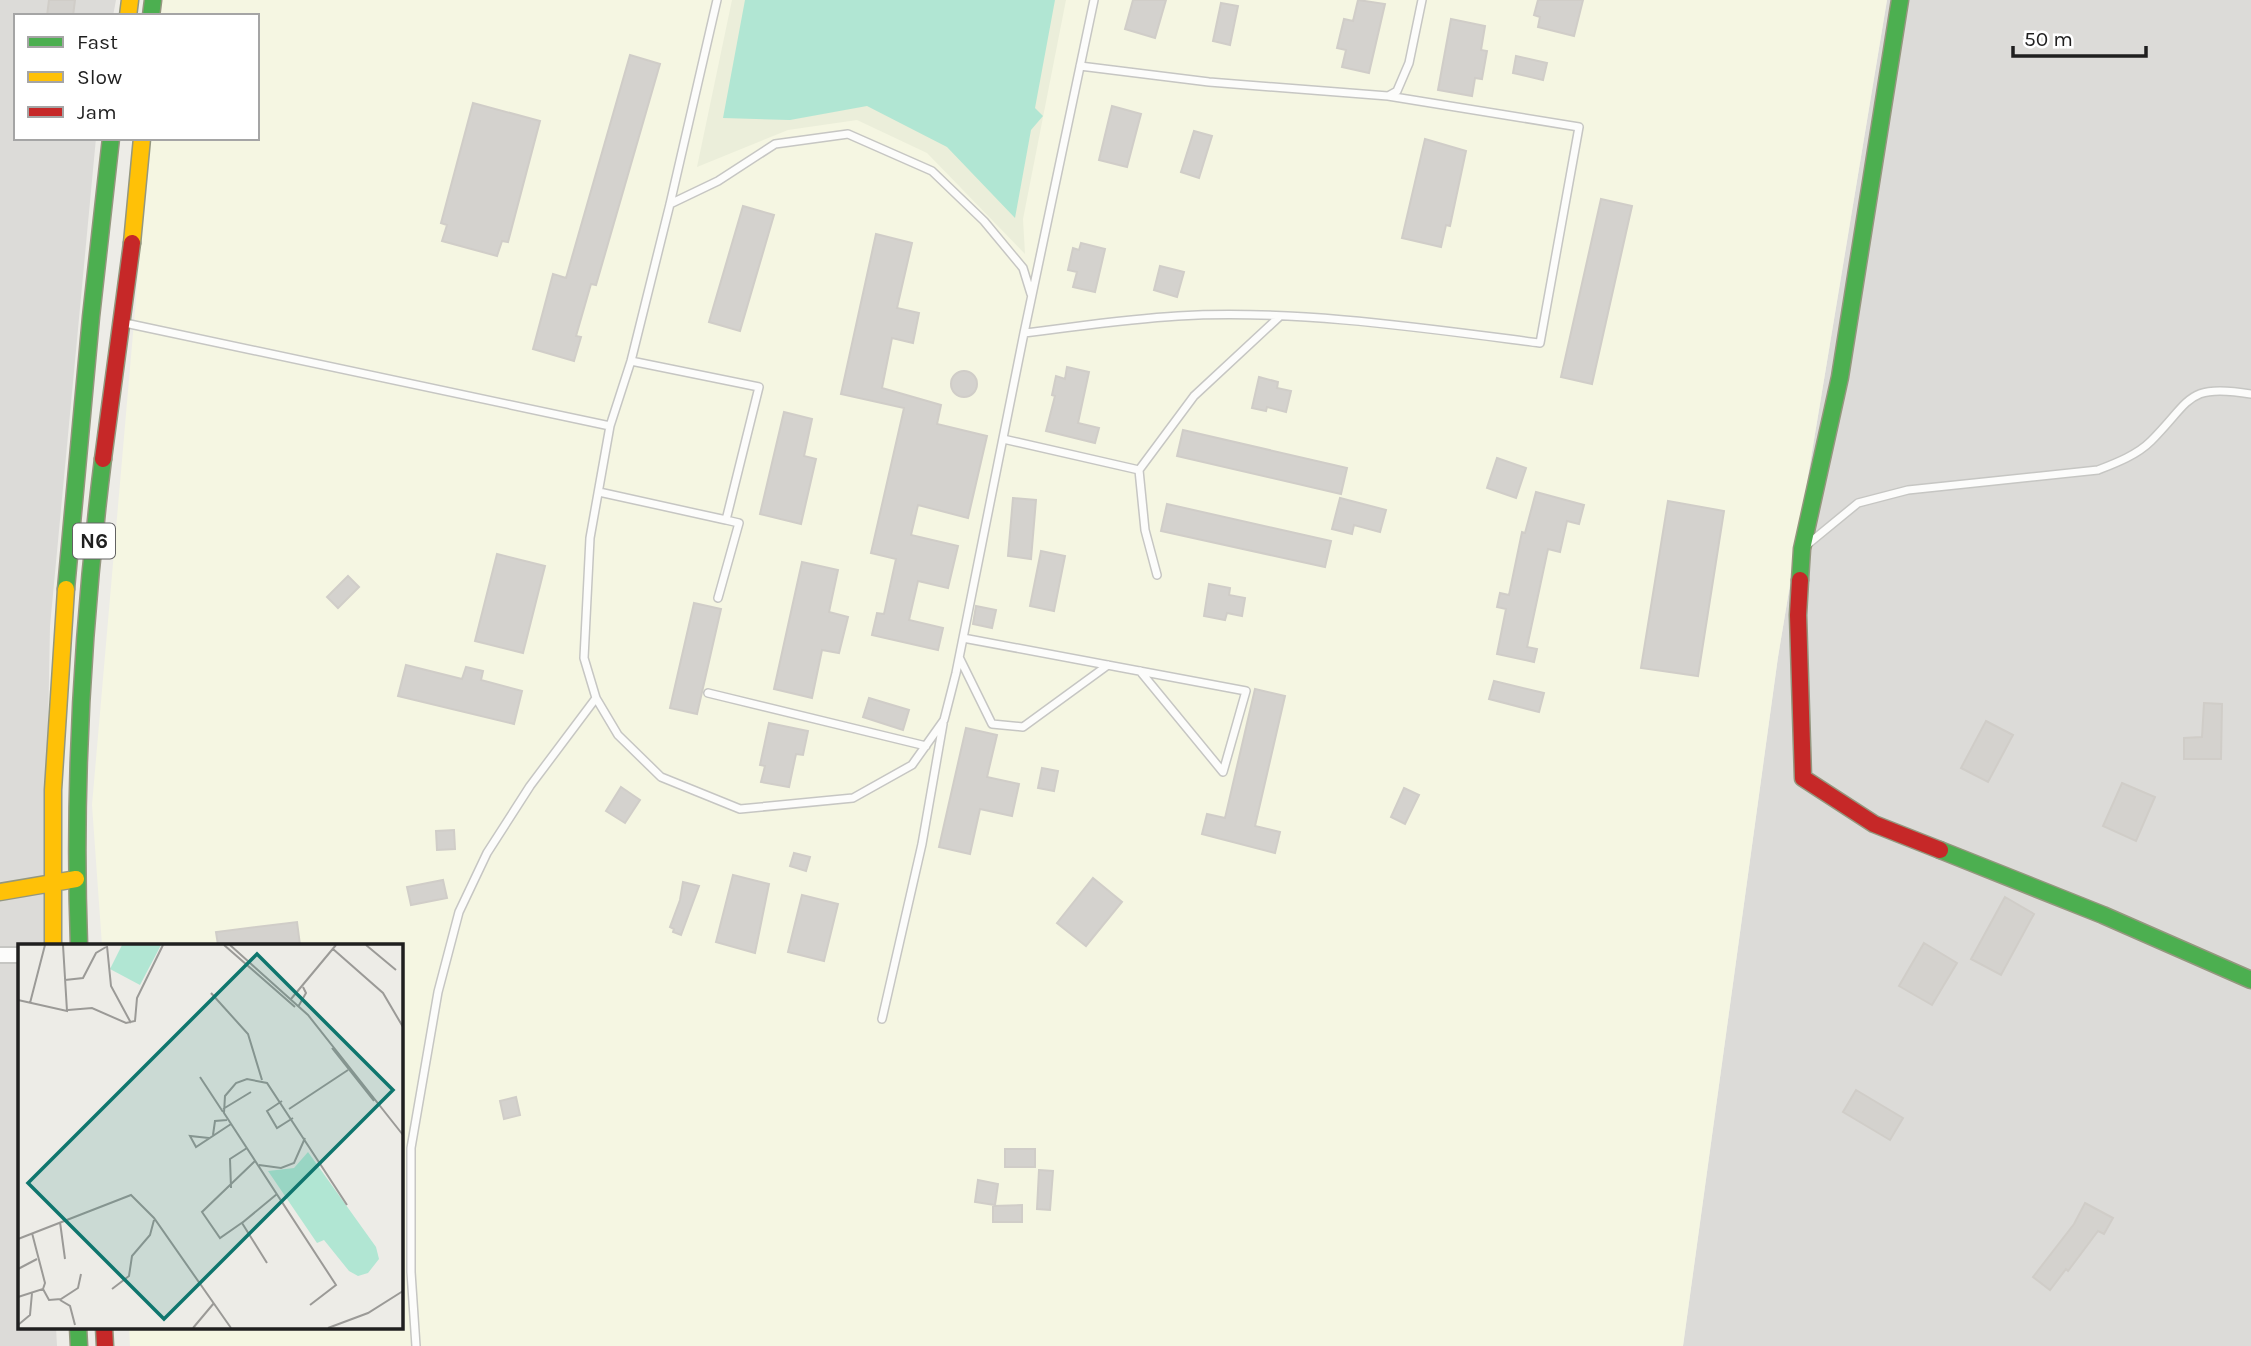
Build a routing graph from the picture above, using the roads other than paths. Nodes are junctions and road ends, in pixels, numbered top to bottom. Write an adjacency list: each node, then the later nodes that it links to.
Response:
1 (717, 0): 9 (lane)
2 (1094, 0): 5 (lane)
3 (1422, 0): 6 (lane)
4 (1900, 0): 21 (main road)
5 (1080, 66): 6 (lane); 10 (lane)
6 (1388, 96): 11 (lane)
7 (111, 140): 33 (main road, N6)
8 (142, 140): 12 (main road, N6)
9 (670, 204): 10 (lane); 14 (lane)
10 (1031, 296): 13 (lane)
11 (1279, 317): 13 (lane); 18 (lane)
12 (121, 322): 16 (lane); 32 (main road, N6)
13 (1024, 333): 17 (lane)
14 (631, 361): 16 (lane); 20 (lane)
15 (2251, 394): 21 (lane)
16 (610, 426): 19 (lane)
17 (1003, 439): 18 (lane); 24 (lane)
18 (1139, 470): 22 (lane)
19 (599, 492): 20 (lane); 29 (lane)
20 (726, 520): 23 (lane)
21 (1802, 549): 39 (main road)
22 (1157, 575)
23 (718, 598)
24 (963, 638): 25 (lane); 26 (lane)
25 (959, 658): 26 (lane); 30 (lane)
26 (1108, 665): 27 (lane)
27 (1140, 671): 27 (lane)
28 (708, 694): 31 (lane)
29 (596, 698): 31 (lane); 45 (lane)
30 (944, 720): 31 (lane); 40 (lane)
31 (926, 746)
32 (76, 879): 33 (main road); 36 (main road, N6)
33 (52, 881): 34 (main road); 35 (main road, N6)
34 (0, 892)
35 (53, 944)
36 (79, 944)
37 (0, 955): 38 (street)
38 (18, 955)
39 (2251, 980)
40 (882, 1019)
41 (78, 1328): 43 (main road)
42 (104, 1328): 44 (main road)
43 (79, 1346)
44 (105, 1346)
45 (416, 1346)

